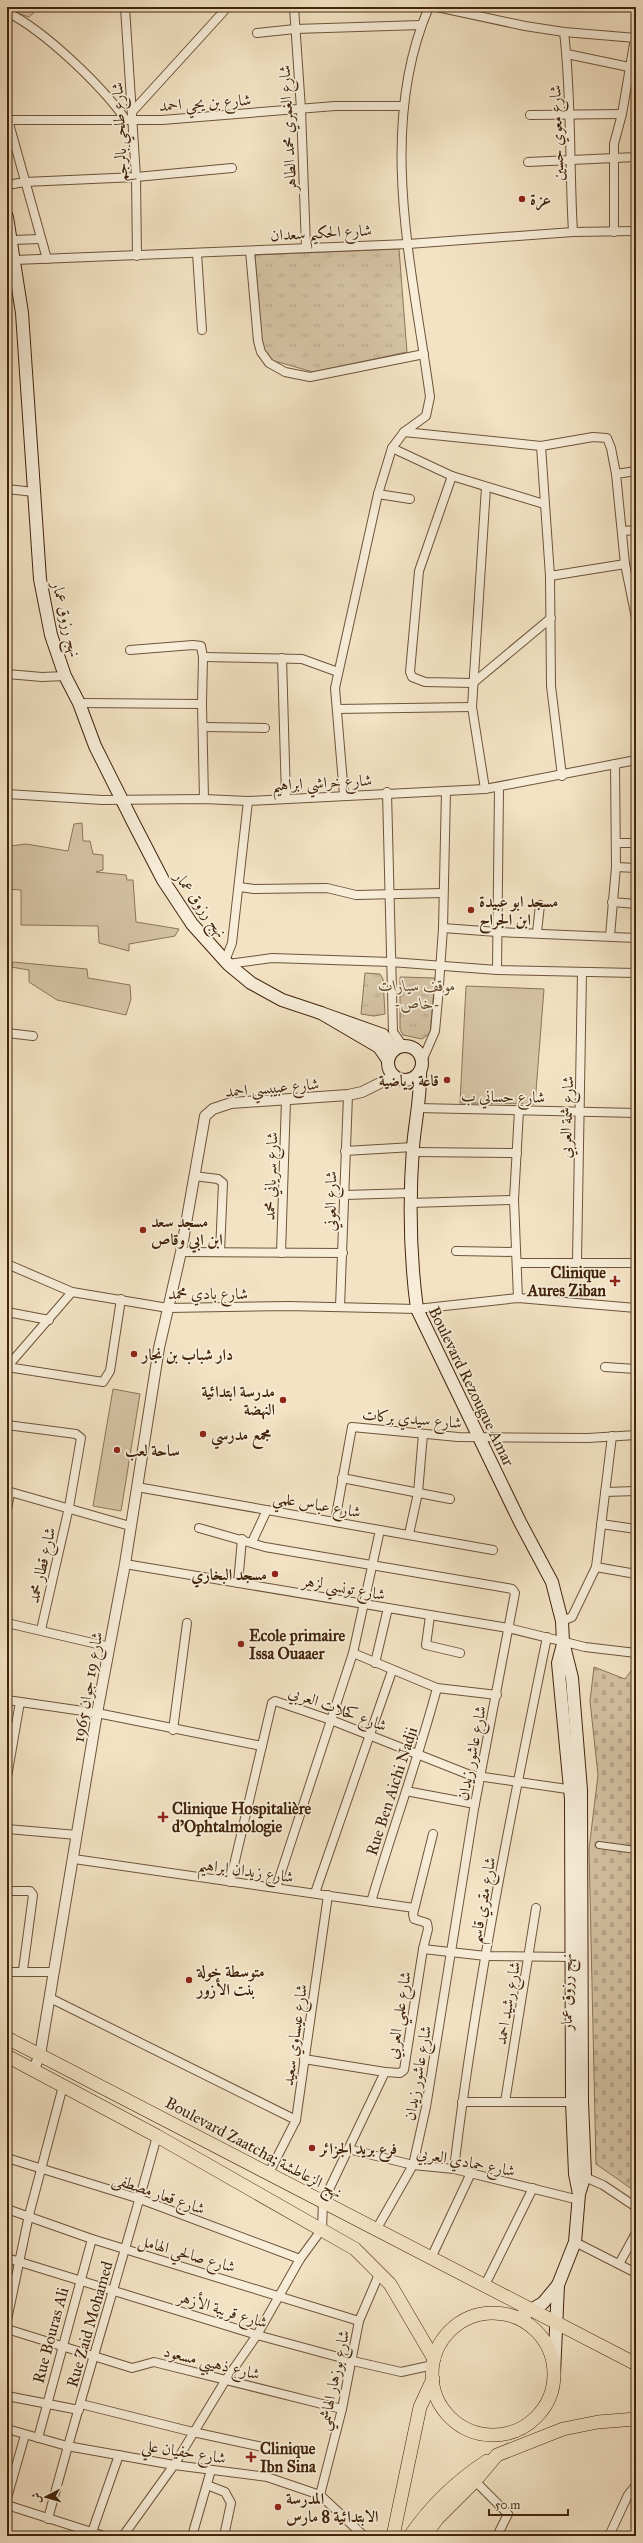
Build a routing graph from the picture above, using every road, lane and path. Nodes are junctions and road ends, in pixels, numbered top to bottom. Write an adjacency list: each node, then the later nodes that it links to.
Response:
1 (125, 7): 19 (street, شارع طلحي بالرجم)
2 (294, 7): 8 (street, شارع الغمري محمد الطاهر)
3 (429, 7): 7 (street)
4 (437, 7): 9 (street)
5 (224, 11): 19 (street)
6 (7, 12): 19 (street)
7 (421, 25): 8 (street); 14 (street)
8 (295, 29): 10 (street); 15 (street, شارع الغمري محمد الطاهر)
9 (564, 32): 11 (street); 12 (street, شارع معوي حسين)
10 (256, 33)
11 (636, 38): 13 (street)
12 (567, 54): 13 (street); 16 (street, شارع معوي حسين)
13 (629, 67): 17 (street)
14 (404, 106): 15 (street, شارع بن يحي احمد); 35 (street)
15 (301, 109): 19 (street, شارع بن يحي احمد); 36 (street, شارع الغمري محمد الطاهر)
16 (571, 114): 17 (street); 18 (street); 23 (street, شارع معوي حسين)
17 (622, 114): 22 (street)
18 (530, 115)
19 (130, 118): 20 (street, شارع بن يحي احمد); 26 (street, شارع طلحي بالرجم)
20 (7, 120): 27 (street)
21 (636, 156): 22 (street)
22 (613, 157): 23 (street); 32 (street)
23 (570, 161): 24 (street); 31 (street, شارع معوي حسين)
24 (528, 162)
25 (232, 168): 26 (street)
26 (136, 177): 27 (street); 39 (street, شارع طلحي بالرجم)
27 (25, 182): 28 (street); 34 (street)
28 (7, 185)
29 (7, 217): 33 (main road, نهج رزوق عمار)
30 (636, 231): 32 (street, شارع الحكيم سعدان)
31 (573, 232): 32 (street, شارع الحكيم سعدان); 35 (street, شارع الحكيم سعدان)
32 (614, 232)
33 (10, 234): 34 (street); 41 (main road, نهج رزوق عمار)
34 (40, 240): 40 (street)
35 (408, 244): 36 (street, شارع الحكيم سعدان); 43 (street)
36 (306, 247): 37 (street, شارع الحكيم سعدان)
37 (250, 251): 38 (street, شارع الحكيم سعدان); 43 (street)
38 (197, 253): 39 (street, شارع الحكيم سعدان); 42 (street)
39 (137, 256): 40 (street, شارع الحكيم سعدان)
40 (47, 259): 41 (street, شارع الحكيم سعدان)
41 (11, 261): 52 (main road, نهج رزوق عمار)
42 (202, 330)
43 (424, 354): 44 (street)
44 (404, 432): 45 (street); 46 (street)
45 (541, 446): 48 (street); 55 (street)
46 (392, 448): 49 (street); 53 (street)
47 (636, 471): 48 (street)
48 (616, 474): 57 (street)
49 (452, 476): 50 (street); 69 (street)
50 (486, 487): 55 (street); 69 (street)
51 (7, 489): 52 (street)
52 (34, 492): 68 (main road, نهج رزوق عمار)
53 (378, 494): 54 (street); 66 (street)
54 (410, 499)
55 (544, 504): 60 (street)
56 (636, 530): 57 (street)
57 (623, 531): 58 (street)
58 (625, 564): 59 (street); 60 (street)
59 (632, 573): 62 (street)
60 (550, 576): 61 (street)
61 (552, 618): 69 (street); 78 (street)
62 (636, 618)
63 (130, 650): 64 (street)
64 (203, 658): 65 (street); 71 (street)
65 (282, 658): 66 (street); 85 (street)
66 (338, 672): 73 (street)
67 (7, 674): 68 (street)
68 (65, 676): 70 (main road, نهج رزوق عمار)
69 (473, 683): 72 (street)
70 (79, 704): 71 (street); 87 (main road, نهج رزوق عمار)
71 (202, 704): 74 (street)
72 (472, 707): 73 (street); 80 (street)
73 (337, 709): 84 (street)
74 (203, 727): 75 (street); 86 (street)
75 (265, 728)
76 (636, 760): 77 (street, شارع خراشي ابراهيم)
77 (615, 764): 78 (street, شارع خراشي ابراهيم); 89 (street)
78 (562, 776): 79 (street, شارع خراشي ابراهيم)
79 (499, 788): 80 (street, شارع خراشي ابراهيم); 100 (street)
80 (485, 789): 81 (street, شارع خراشي ابراهيم)
81 (446, 791): 82 (street, شارع خراشي ابراهيم); 94 (street)
82 (387, 792): 84 (street, شارع خراشي ابراهيم); 95 (street)
83 (7, 794): 87 (street, شارع خراشي ابراهيم)
84 (344, 795): 85 (street, شارع خراشي ابراهيم)
85 (286, 798): 88 (street, شارع خراشي ابراهيم)
86 (204, 799): 87 (street, شارع خراشي ابراهيم); 88 (street, شارع خراشي ابراهيم)
87 (123, 800): 104 (main road, نهج رزوق عمار)
88 (248, 801): 93 (street)
89 (616, 843): 90 (street); 91 (street)
90 (636, 843)
91 (616, 867): 92 (street); 96 (street)
92 (636, 868)
93 (240, 886): 95 (street); 104 (street)
94 (443, 893): 95 (street); 99 (street)
95 (390, 894): 105 (street)
96 (612, 902): 97 (street); 102 (street)
97 (636, 904)
98 (540, 905): 101 (street)
99 (443, 928): 100 (street); 106 (street)
100 (497, 932): 101 (street); 107 (street)
101 (537, 932): 102 (street)
102 (610, 936): 103 (street)
103 (636, 938)
104 (226, 962): 105 (street); 112 (main road)
105 (391, 962): 106 (street); 112 (street)
106 (440, 967): 107 (street); 113 (street)
107 (497, 970): 108 (street)
108 (582, 972): 109 (street); 119 (street, شارع شمة العربي)
109 (636, 973)
110 (7, 1033): 111 (street)
111 (33, 1036)
112 (395, 1052): 113 (main road); 114 (main road)
113 (421, 1066): 114 (main road); 117 (main road, Boulevard Rezougue Amar)
114 (398, 1078): 115 (street, شارع عبيبسي احمد); 117 (main road)
115 (348, 1095): 116 (street, شارع عبيبسي احمد); 122 (street, شارع العوني)
116 (286, 1100): 124 (street, شارع عبيبسي احمد); 132 (street, شارع سرياني محمد)
117 (417, 1108): 118 (street, شارع حساني ب); 121 (main road, Boulevard Rezougue Amar)
118 (519, 1110): 119 (street, شارع حساني ب); 123 (street)
119 (581, 1112): 120 (street, شارع حساني ب); 134 (street, شارع شمة العربي)
120 (636, 1113)
121 (413, 1150): 122 (street); 123 (street); 126 (main road, Boulevard Rezougue Amar)
122 (345, 1151): 125 (street, شارع العوني)
123 (517, 1153): 127 (street)
124 (194, 1176): 129 (street, شارع عبيبسي احمد); 130 (street)
125 (345, 1195): 126 (street); 133 (street, شارع العوني)
126 (411, 1198): 127 (street); 144 (main road, Boulevard Rezougue Amar)
127 (514, 1200): 131 (street)
128 (456, 1251): 131 (street)
129 (181, 1252): 130 (street); 142 (street, شارع عبيبسي احمد)
130 (220, 1252): 132 (street)
131 (516, 1252): 135 (street)
132 (281, 1253): 133 (street)
133 (343, 1253): 141 (street, شارع العوني)
134 (577, 1262): 135 (street); 137 (street)
135 (517, 1263): 139 (street)
136 (7, 1264): 138 (street, شارع بادي محمد)
137 (636, 1264)
138 (72, 1292): 140 (street, شارع بادي محمد); 146 (street)
139 (518, 1298): 143 (street, شارع بادي محمد); 144 (street, شارع بادي محمد)
140 (121, 1299): 142 (street, شارع بادي محمد); 147 (street)
141 (340, 1307): 142 (street, شارع بادي محمد); 144 (street, شارع بادي محمد)
142 (168, 1308): 156 (street, شارع 19 جوان 1965)
143 (636, 1308)
144 (416, 1309): 154 (main road, Boulevard Rezougue Amar)
145 (7, 1312): 146 (street)
146 (49, 1320): 147 (street)
147 (7, 1367)
148 (604, 1367): 149 (street)
149 (636, 1369)
150 (7, 1425): 162 (street, شارع قطار محمد)
151 (424, 1434): 154 (street, شارع سيدي بركات); 155 (street, شارع سيدي بركات); 160 (street)
152 (636, 1435): 153 (street, شارع سيدي بركات)
153 (612, 1436): 154 (street, شارع سيدي بركات); 159 (street)
154 (481, 1438): 183 (main road, Boulevard Rezougue Amar)
155 (342, 1478): 160 (street); 165 (street, شارع سيدي بركات)
156 (137, 1486): 164 (street, شارع عباس علمي); 167 (street, شارع 19 جوان 1965)
157 (8, 1491): 162 (street); 163 (street)
158 (636, 1491): 159 (street)
159 (605, 1492): 166 (street)
160 (418, 1494): 161 (street); 171 (street)
161 (450, 1499)
162 (69, 1507): 167 (street); 187 (street, شارع قطار محمد)
163 (7, 1510)
164 (267, 1510): 165 (street, شارع عباس علمي); 173 (street)
165 (334, 1521): 169 (street, شارع عباس علمي)
166 (601, 1524): 170 (street); 177 (street)
167 (130, 1526): 175 (street, شارع 19 جوان 1965)
168 (199, 1528): 172 (street, شارع عاشور زيدان)
169 (380, 1530): 171 (street, شارع عباس علمي); 176 (street)
170 (636, 1530)
171 (409, 1534): 174 (street, شارع عباس علمي)
172 (242, 1539): 173 (street, شارع عاشور زيدان); 179 (street)
173 (252, 1542): 176 (street, شارع عاشور زيدان)
174 (493, 1550)
175 (125, 1564): 179 (street, شارع تونسي لزهر); 190 (street, شارع 19 جوان 1965)
176 (372, 1564): 180 (street); 186 (street, شارع عاشور زيدان)
177 (596, 1567): 178 (street); 183 (street)
178 (636, 1574)
179 (238, 1583): 180 (street, شارع تونسي لزهر)
180 (363, 1604): 181 (street, شارع تونسي لزهر); 191 (street)
181 (388, 1608): 182 (street, شارع تونسي لزهر); 194 (street)
182 (430, 1616): 186 (street, شارع تونسي لزهر); 192 (street)
183 (562, 1621): 189 (main road, Boulevard Rezougue Amar)
184 (7, 1623): 187 (street)
185 (187, 1623): 202 (street)
186 (508, 1628): 188 (street, شارع تونسي لزهر); 197 (street, شارع عاشور زيدان)
187 (41, 1630): 190 (street)
188 (548, 1637): 189 (street, شارع تونسي لزهر); 208 (street, شارع مقري قاسم)
189 (560, 1641): 193 (street, شارع تونسي لزهر); 210 (main road, Boulevard Rezougue Amar); 210 (main road, Boulevard Rezougue Amar)
190 (110, 1647): 200 (street, شارع 19 جوان 1965)
191 (353, 1653): 194 (street); 201 (street)
192 (460, 1653)
193 (636, 1653)
194 (375, 1663): 195 (street)
195 (392, 1671): 196 (street); 203 (street)
196 (437, 1688): 197 (street); 205 (street, Rue Ben Aichi Nadji)
197 (497, 1695): 207 (street, شارع عاشور زيدان)
198 (7, 1700): 199 (street)
199 (20, 1702): 200 (street); 206 (street)
200 (97, 1713): 202 (street); 214 (street, شارع 19 جوان 1965)
201 (331, 1720): 203 (street, شارع كحلات العربي); 204 (street, شارع كحلات العربي); 219 (street)
202 (173, 1730): 204 (street)
203 (371, 1736): 205 (street, شارع كحلات العربي); 221 (street)
204 (262, 1746): 218 (street, شارع كحلات العربي)
205 (420, 1754): 207 (street, شارع كحلات العربي); 209 (street, Rue Ben Aichi Nadji)
206 (7, 1774)
207 (480, 1778): 208 (street, شارع كحلات العربي); 211 (street, شارع عاشور زيدان)
208 (517, 1783): 210 (street, شارع كحلات العربي); 228 (street, شارع مقري قاسم)
209 (406, 1790): 211 (street); 223 (street, Rue Ben Aichi Nadji)
210 (576, 1790): 230 (main road, نهج رزوق عمار)
211 (475, 1804): 227 (street, شارع عاشور زيدان)
212 (7, 1829): 214 (street)
213 (433, 1834): 224 (street)
214 (77, 1835): 217 (street, شارع 19 جوان 1965)
215 (599, 1845): 216 (street)
216 (636, 1850)
217 (74, 1860): 218 (street, شارع زيدان ابراهيم); 233 (street, شارع 19 جوان 1965)
218 (230, 1882): 219 (street, شارع زيدان ابراهيم)
219 (276, 1888): 221 (street, شارع زيدان ابراهيم)
220 (7, 1891): 231 (street)
221 (315, 1893): 222 (street, شارع زيدان ابراهيم)
222 (328, 1895): 223 (street, شارع زيدان ابراهيم); 238 (street, شارع عيساوي سعيد)
223 (371, 1902): 224 (street, شارع زيدان ابراهيم)
224 (414, 1908): 226 (street, شارع علمي العربي)
225 (536, 1908): 229 (street, شارع رشيد احمد)
226 (423, 1949): 227 (street); 240 (street, شارع علمي العربي)
227 (451, 1953): 228 (street); 249 (street, شارع عاشور زيدان)
228 (486, 1956): 229 (street); 242 (street, شارع مقري قاسم)
229 (529, 1957): 230 (street); 243 (street, شارع رشيد احمد)
230 (577, 1957): 244 (main road, نهج رزوق عمار)
231 (23, 1970): 232 (street); 233 (street)
232 (7, 1972)
233 (54, 1972): 234 (street, شارع 19 جوان 1965)
234 (50, 1998): 236 (street, شارع 19 جوان 1965); 245 (street)
235 (7, 2038): 236 (main road, Boulevard Zaatcha; نهج الزعاطشة)
236 (40, 2055): 239 (street, شارع 19 جوان 1965); 253 (main road, Boulevard Zaatcha; نهج الزعاطشة)
237 (7, 2056): 239 (main road)
238 (304, 2059): 240 (street); 245 (street, شارع عيساوي سعيد)
239 (33, 2071): 241 (main road)
240 (385, 2072): 247 (street, شارع علمي العربي)
241 (63, 2086): 246 (main road); 250 (street)
242 (462, 2102): 243 (street); 251 (street, شارع مقري قاسم)
243 (505, 2102): 244 (street)
244 (577, 2102): 254 (main road, نهج رزوق عمار)
245 (296, 2120): 253 (street, شارع عيساوي سعيد)
246 (157, 2136): 257 (street, Rue Zaid Mohamed); 262 (main road)
247 (348, 2149): 249 (street, شارع حمادي العربي); 258 (street, شارع علمي العربي)
248 (7, 2158): 250 (street, شارع قعار مصطفى)
249 (412, 2165): 251 (street, شارع حمادي العربي); 263 (street, شارع عاشور زيدان)
250 (41, 2168): 257 (street, شارع قعار مصطفى); 261 (street)
251 (454, 2170): 252 (street, شارع حمادي العربي)
252 (471, 2173): 255 (street, شارع حمادي العربي); 269 (street)
253 (269, 2174): 258 (main road, Boulevard Zaatcha; نهج الزعاطشة)
254 (580, 2175): 256 (main road, نهج رزوق عمار); 259 (street)
255 (533, 2188): 256 (street, شارع حمادي العربي); 277 (street)
256 (579, 2197): 266 (main road, نهج رزوق عمار)
257 (140, 2199): 267 (street, Rue Zaid Mohamed); 270 (street, شارع قعار مصطفى)
258 (323, 2202): 262 (street, شارع علمي العربي); 263 (main road, Boulevard Zaatcha; نهج الزعاطشة)
259 (636, 2207)
260 (7, 2209): 261 (street, شارع صالحي الهامل)
261 (29, 2216): 265 (street, شارع صالحي الهامل); 271 (street)
262 (322, 2229): 270 (street); 273 (main road)
263 (376, 2230): 269 (main road, Boulevard Zaatcha; نهج الزعاطشة)
264 (636, 2233): 272 (street)
265 (92, 2239): 267 (street, شارع صالحي الهامل); 275 (street, Rue Bouras Ali)
266 (574, 2242): 272 (street); 276 (main road, نهج رزوق عمار)
267 (125, 2249): 278 (street, Rue Zaid Mohamed); 279 (street, شارع صالحي الهامل)
268 (7, 2258): 271 (street, شارع قريبة الأزهر)
269 (431, 2258): 277 (main road, Boulevard Zaatcha; نهج الزعاطشة)
270 (300, 2260): 279 (street)
271 (19, 2262): 275 (street, شارع قريبة الأزهر); 282 (street)
272 (619, 2264): 274 (street)
273 (380, 2272): 283 (street, شارع بوزهار الهاشمي); 290 (main road)
274 (636, 2273)
275 (79, 2281): 278 (street, شارع قريبة الأزهر); 287 (street, Rue Bouras Ali)
276 (558, 2285): 280 (main road); 284 (main road)
277 (484, 2287): 280 (main road); 281 (main road)
278 (112, 2289): 286 (street, شارع قريبة الأزهر); 288 (street, Rue Zaid Mohamed)
279 (279, 2295): 283 (street, شارع صالحي الهامل); 286 (street)
280 (531, 2310): 281 (main road); 284 (main road)
281 (519, 2319): 284 (main road); 290 (main road); 292 (main road)
282 (7, 2320)
283 (359, 2320): 289 (street, شارع بوزهار الهاشمي)
284 (555, 2322): 291 (main road); 292 (main road)
285 (7, 2329): 287 (street, شارع ذهيبي مسعود)
286 (257, 2335): 289 (street, شارع قريبة الأزهر); 294 (street)
287 (62, 2348): 288 (street, شارع ذهيبي مسعود); 296 (street, Rue Bouras Ali)
288 (95, 2358): 294 (street, شارع ذهيبي مسعود); 297 (street, Rue Zaid Mohamed)
289 (353, 2361): 290 (street, شارع قريبة الأزهر); 299 (street, شارع بوزهار الهاشمي)
290 (433, 2362): 293 (main road)
291 (636, 2364)
292 (554, 2374): 303 (main road)
293 (432, 2379): 298 (main road); 303 (main road)
294 (225, 2381): 299 (street, شارع ذهيبي مسعود); 304 (street)
295 (7, 2396): 296 (street)
296 (46, 2405): 297 (street); 306 (street, Rue Bouras Ali)
297 (80, 2407): 304 (street); 307 (street, Rue Zaid Mohamed)
298 (420, 2407): 326 (main road); 327 (main road)
299 (342, 2409): 316 (street, شارع بوزهار الهاشمي)
300 (636, 2419): 302 (main road)
301 (7, 2429): 305 (street, شارع حفيان علي)
302 (563, 2429): 303 (main road); 310 (main road)
303 (518, 2430): 310 (main road)
304 (193, 2432): 308 (street); 311 (street)
305 (25, 2435): 306 (street, شارع حفيان علي); 317 (street)
306 (38, 2438): 307 (street, شارع حفيان علي)
307 (67, 2446): 309 (street, شارع حفيان علي); 319 (street, Rue Zaid Mohamed)
308 (272, 2449)
309 (119, 2455): 311 (street, شارع حفيان علي); 320 (street)
310 (497, 2455): 313 (main road); 328 (main road)
311 (174, 2465): 312 (street, شارع حفيان علي); 322 (street)
312 (211, 2470): 314 (street); 316 (street, شارع حفيان علي)
313 (475, 2482): 329 (main road); 330 (street)
314 (207, 2484): 323 (street); 324 (street)
315 (636, 2485): 331 (street)
316 (320, 2495): 325 (street, شارع حفيان علي)
317 (7, 2498)
318 (7, 2505): 319 (street)
319 (48, 2519): 320 (street)
320 (92, 2532): 321 (street)
321 (104, 2536)
322 (123, 2536)
323 (192, 2536)
324 (224, 2536)
325 (364, 2536)
326 (385, 2536)
327 (393, 2536)
328 (410, 2536)
329 (425, 2536)
330 (497, 2536)
331 (609, 2536)

